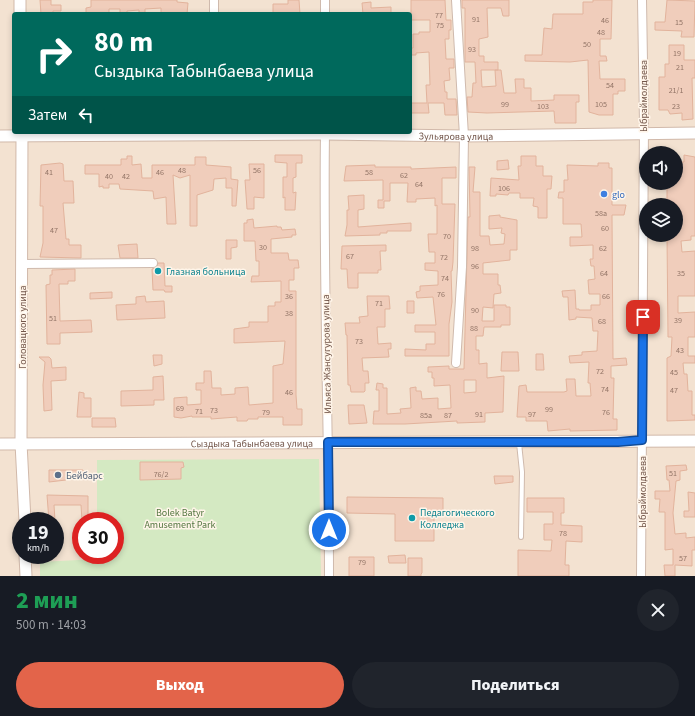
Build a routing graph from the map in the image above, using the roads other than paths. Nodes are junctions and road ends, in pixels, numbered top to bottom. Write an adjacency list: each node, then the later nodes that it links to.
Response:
1 (20, 0): 6 (street)
2 (214, 0): 7 (street)
3 (325, 0): 8 (street)
4 (456, 0): 15 (street)
5 (642, 0): 9 (street, Ыбраймолдаева)
6 (20, 12)
7 (214, 12)
8 (326, 12)
9 (643, 133): 13 (street, Зульярова улица); 15 (street, Зульярова улица); 19 (street, Ыбраймолдаева)
10 (22, 134): 14 (street, Зульярова улица); 17 (street, Головацкого улица)
11 (325, 134): 21 (street, Ильяса Жансугурова улица)
12 (371, 134): 15 (street, Зульярова улица)
13 (695, 134)
14 (0, 136)
15 (464, 136): 18 (street)
16 (153, 263): 17 (street)
17 (22, 264): 23 (street, Головацкого улица)
18 (456, 363)
19 (642, 440): 20 (street, Сыздыка Табынбаева улица); 22 (street, Сыздыка Табынбаева улица); 30 (street, Ыбраймолдаева)
20 (695, 441)
21 (328, 442): 22 (street, Сыздыка Табынбаева улица); 23 (street, Сыздыка Табынбаева улица); 29 (street, Ильяса Жансугурова улица)
22 (519, 442): 26 (lane)
23 (21, 443): 24 (street, Сыздыка Табынбаева улица); 25 (street, Головацкого улица)
24 (0, 444)
25 (25, 512)
26 (521, 537)
27 (25, 564): 28 (street)
28 (26, 576)
29 (328, 576)
30 (641, 576)

